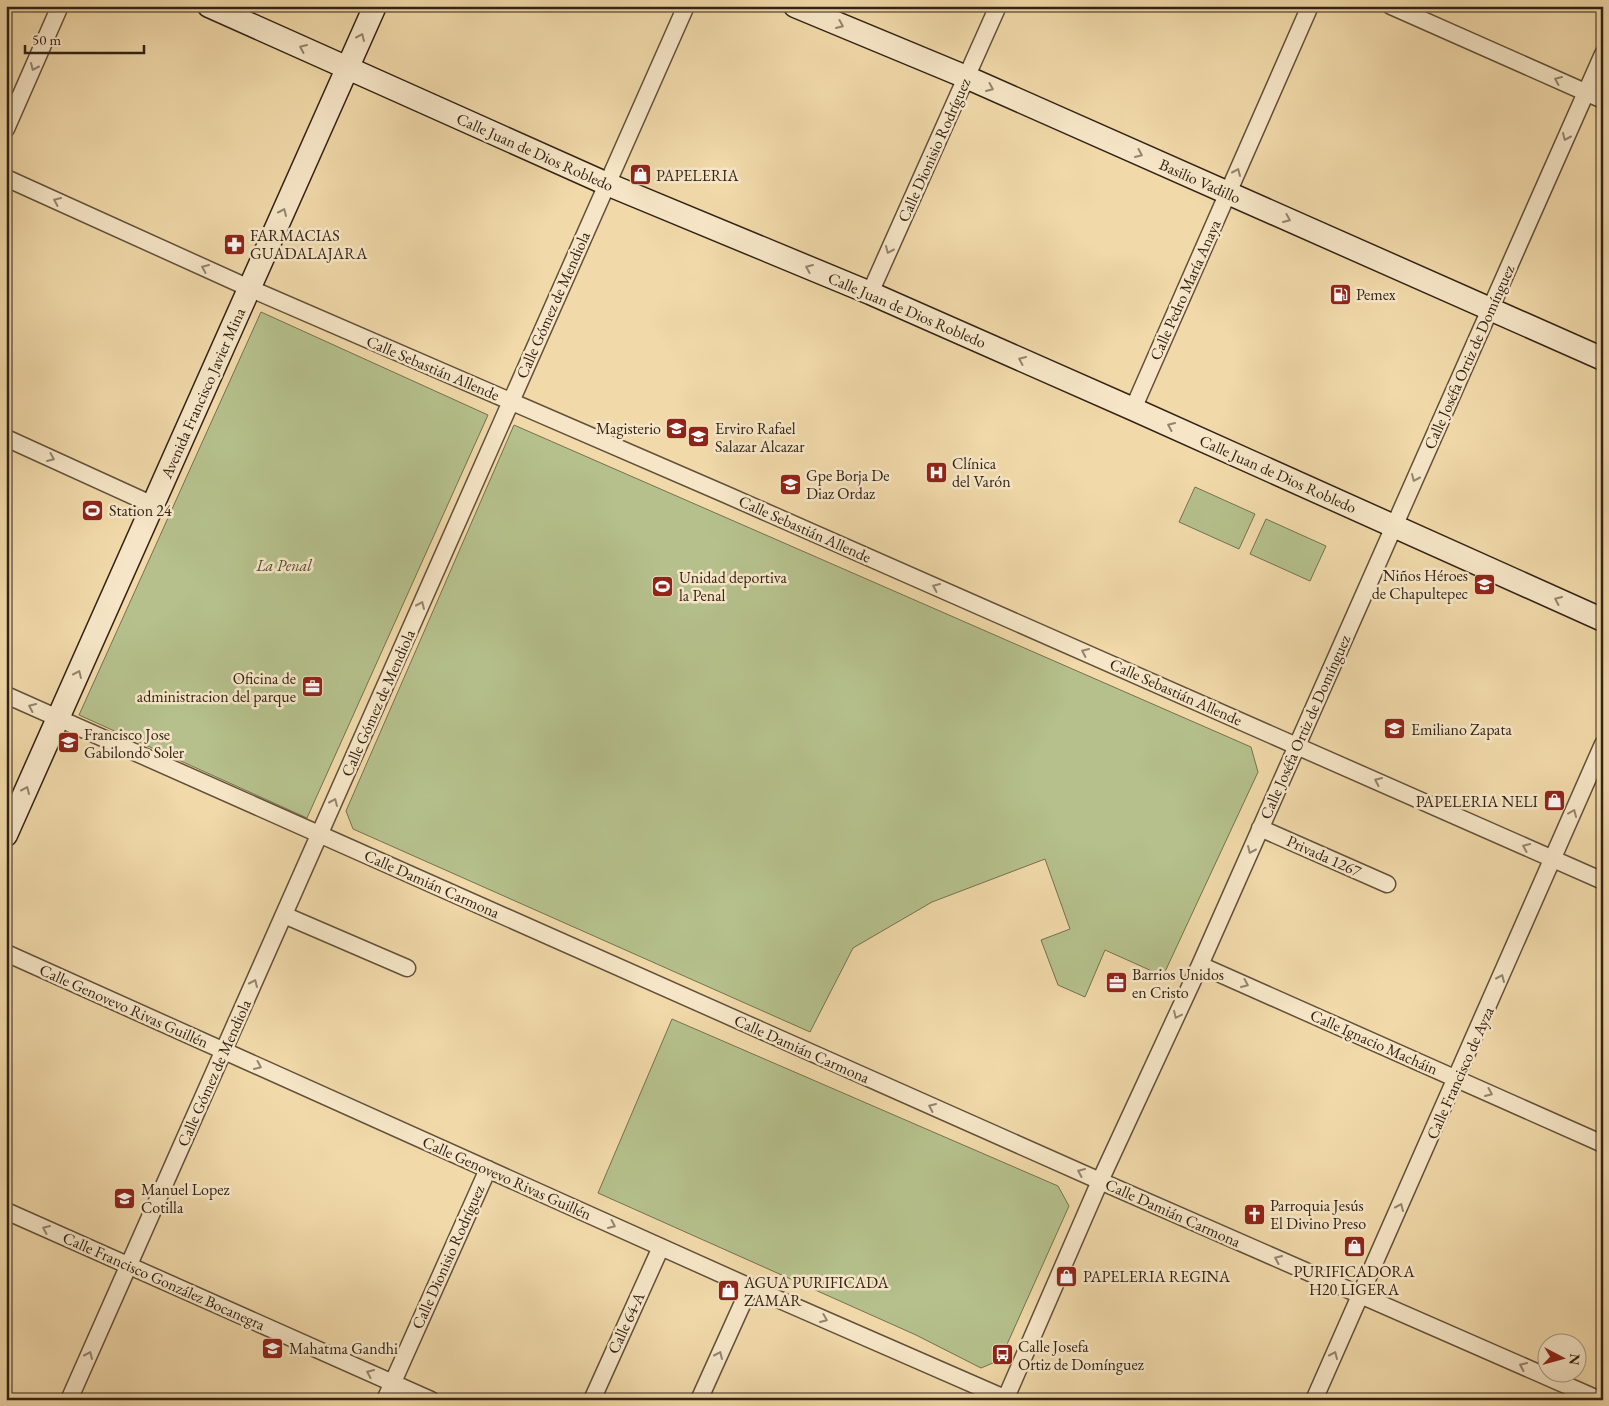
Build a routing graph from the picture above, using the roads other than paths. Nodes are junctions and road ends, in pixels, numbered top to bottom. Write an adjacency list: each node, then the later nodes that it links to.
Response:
1 (60, 6): 14 (street, one-way to 14)
2 (209, 6): 10 (street, Calle Juan de Dios Robledo, one-way to 2)
3 (375, 6): 10 (street, Avenida Francisco Javier Mina, one-way to 3)
4 (686, 6): 16 (street, Calle Gómez de Mendiola)
5 (796, 6): 11 (street, Basilio Vadillo, one-way to 11)
6 (998, 6): 11 (street, Calle Dionisio Rodríguez)
7 (1310, 6): 17 (street, Calle Pedro María Anaya, one-way to 7)
8 (1391, 6): 12 (street, one-way to 8)
9 (1603, 54): 12 (street, Calle Joséfa Ortiz de Domínguez)
10 (347, 68): 16 (street, Calle Juan de Dios Robledo); 18 (street, Avenida Francisco Javier Mina, one-way to 10)
11 (966, 77): 17 (street, Basilio Vadillo, one-way to 17); 19 (street, Calle Dionisio Rodríguez, one-way to 19)
12 (1586, 92): 13 (street); 20 (street, Calle Joséfa Ortiz de Domínguez, one-way to 20)
13 (1603, 100)
14 (6, 129)
15 (6, 178): 18 (street, Calle Sebastián Allende, one-way to 15)
16 (607, 184): 19 (street, Calle Juan de Dios Robledo, one-way to 16); 22 (street, Calle Gómez de Mendiola)
17 (1228, 193): 20 (street, Basilio Vadillo, one-way to 20); 23 (street, Calle Pedro María Anaya)
18 (249, 288): 22 (street, Calle Sebastián Allende); 25 (street, Avenida Francisco Javier Mina)
19 (870, 294): 23 (street, Calle Juan de Dios Robledo, one-way to 19)
20 (1490, 309): 21 (street, Basilio Vadillo); 26 (street, Calle Joséfa Ortiz de Domínguez, one-way to 26)
21 (1603, 359)
22 (510, 402): 31 (street, Calle Sebastián Allende, one-way to 22); 33 (street, Calle Gómez de Mendiola, one-way to 22)
23 (1133, 409): 26 (street, Calle Juan de Dios Robledo, one-way to 23)
24 (6, 438): 25 (street, one-way to 25)
25 (153, 505): 29 (street, Avenida Francisco Javier Mina, one-way to 25)
26 (1394, 526): 27 (street, Calle Juan de Dios Robledo, one-way to 26); 31 (street, Calle Joséfa Ortiz de Domínguez)
27 (1603, 620)
28 (6, 695): 29 (street, Calle Damián Carmona, one-way to 28)
29 (58, 719): 33 (street, Calle Damián Carmona); 34 (street, Avenida Francisco Javier Mina, one-way to 29)
30 (1603, 744): 35 (street, Calle Francisco de Ayza, one-way to 30)
31 (1298, 745): 32 (street, Calle Joséfa Ortiz de Domínguez); 35 (street, Calle Sebastián Allende, one-way to 31)
32 (1260, 828): 37 (street, Privada 1267); 40 (street, Calle Joséfa Ortiz de Domínguez, one-way to 40)
33 (320, 834): 38 (street, Calle Gómez de Mendiola); 46 (street, Calle Damián Carmona, one-way to 33)
34 (6, 835)
35 (1553, 859): 36 (street, Calle Sebastián Allende); 43 (street, Calle Francisco de Ayza, one-way to 35)
36 (1603, 881)
37 (1388, 884)
38 (284, 915): 41 (street); 42 (street, Calle Gómez de Mendiola, one-way to 38)
39 (6, 953): 42 (street, Calle Genovevo Rivas Guillén)
40 (1200, 965): 43 (street, Calle Ignacio Macháin, one-way to 43); 46 (street, Calle Joséfa Ortiz de Domínguez, one-way to 46)
41 (407, 968)
42 (224, 1051): 45 (street, Calle Genovevo Rivas Guillén, one-way to 45); 49 (street, Calle Gómez de Mendiola)
43 (1457, 1079): 44 (street, Calle Ignacio Macháin, one-way to 44); 51 (street, Calle Francisco de Ayza, one-way to 43)
44 (1603, 1144)
45 (488, 1169): 48 (street, Calle Genovevo Rivas Guillén, one-way to 48); 52 (street, Calle Dionisio Rodríguez)
46 (1100, 1181): 51 (street, Calle Damián Carmona, one-way to 46); 53 (street, Calle Joséfa Ortiz de Domínguez)
47 (6, 1211): 49 (street, Calle Francisco González Bocanegra, one-way to 47)
48 (661, 1247): 50 (street, Calle Genovevo Rivas Guillén); 57 (street, Calle 64-A)
49 (129, 1265): 52 (street, Calle Francisco González Bocanegra, one-way to 49); 54 (street, Calle Gómez de Mendiola, one-way to 49)
50 (750, 1287): 53 (street, Calle Genovevo Rivas Guillén, one-way to 53); 58 (street, one-way to 50)
51 (1362, 1295): 59 (street, Calle Francisco de Ayza, one-way to 51); 60 (street, Calle Damián Carmona, one-way to 51)
52 (392, 1383): 55 (street, Calle Dionisio Rodríguez); 56 (street, Calle Francisco González Bocanegra)
53 (1007, 1399)
54 (69, 1400)
55 (385, 1400)
56 (431, 1400)
57 (592, 1400)
58 (699, 1400)
59 (1314, 1400)
60 (1600, 1400)

